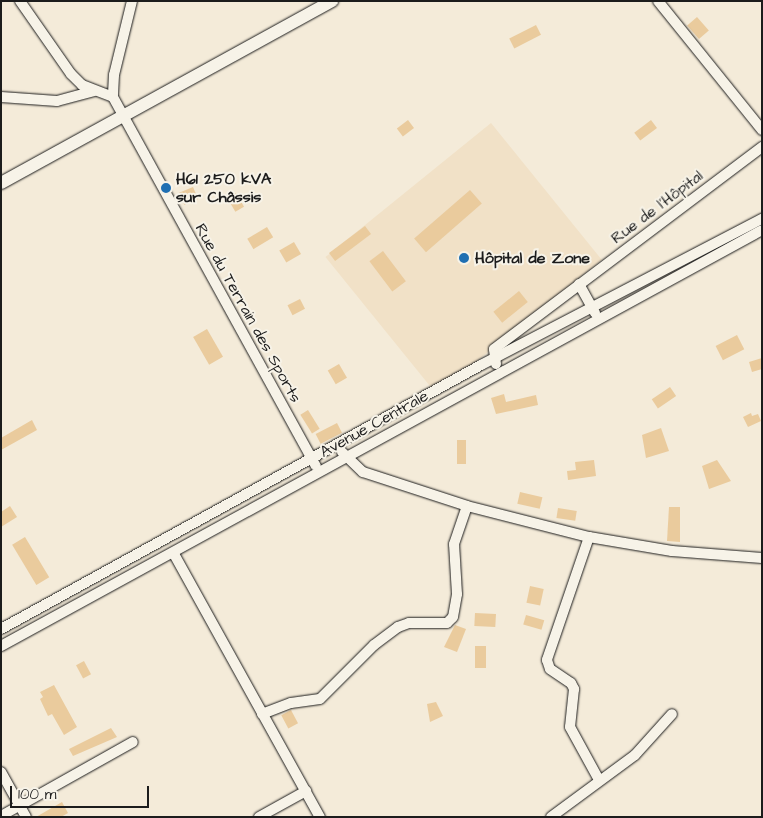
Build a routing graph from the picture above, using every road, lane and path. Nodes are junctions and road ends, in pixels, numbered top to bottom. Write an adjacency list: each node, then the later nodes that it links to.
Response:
1 (20, 1): 5 (street)
2 (132, 1): 7 (street)
3 (332, 1): 8 (main road)
4 (658, 1): 9 (street)
5 (94, 91): 6 (street); 7 (street)
6 (1, 97)
7 (113, 98): 8 (street, Rue du Terrain des Sports)
8 (123, 117): 11 (main road); 21 (street, Rue du Terrain des Sports)
9 (762, 130)
10 (762, 147): 14 (street, Rue de l'Hôpital)
11 (1, 183)
12 (762, 219): 15 (street, Avenue Centrale)
13 (762, 230): 16 (street, Avenue Centrale)
14 (580, 284): 15 (street); 17 (street, Rue de l'Hôpital)
15 (591, 308): 16 (street); 17 (street, Avenue Centrale)
16 (598, 318): 18 (street, Avenue Centrale)
17 (494, 359): 18 (street); 19 (street, Avenue Centrale)
18 (500, 371): 20 (street, Avenue Centrale)
19 (338, 446): 20 (street); 21 (street, Avenue Centrale)
20 (345, 457): 22 (street, Avenue Centrale); 23 (street)
21 (312, 460): 22 (street, Rue du Terrain des Sports); 27 (street, Avenue Centrale)
22 (319, 471): 25 (street, Avenue Centrale)
23 (467, 506): 24 (street); 29 (street)
24 (589, 537): 26 (street); 33 (street)
25 (174, 554): 28 (street, Avenue Centrale); 29 (street)
26 (762, 558)
27 (1, 629)
28 (1, 646)
29 (262, 714): 34 (street)
30 (672, 714): 33 (street)
31 (133, 742): 35 (street)
32 (1, 772): 35 (street)
33 (599, 780): 40 (street)
34 (306, 791): 38 (street); 39 (street)
35 (21, 806): 36 (street); 37 (street)
36 (1, 816)
37 (26, 817)
38 (259, 817)
39 (320, 817)
40 (552, 817)

